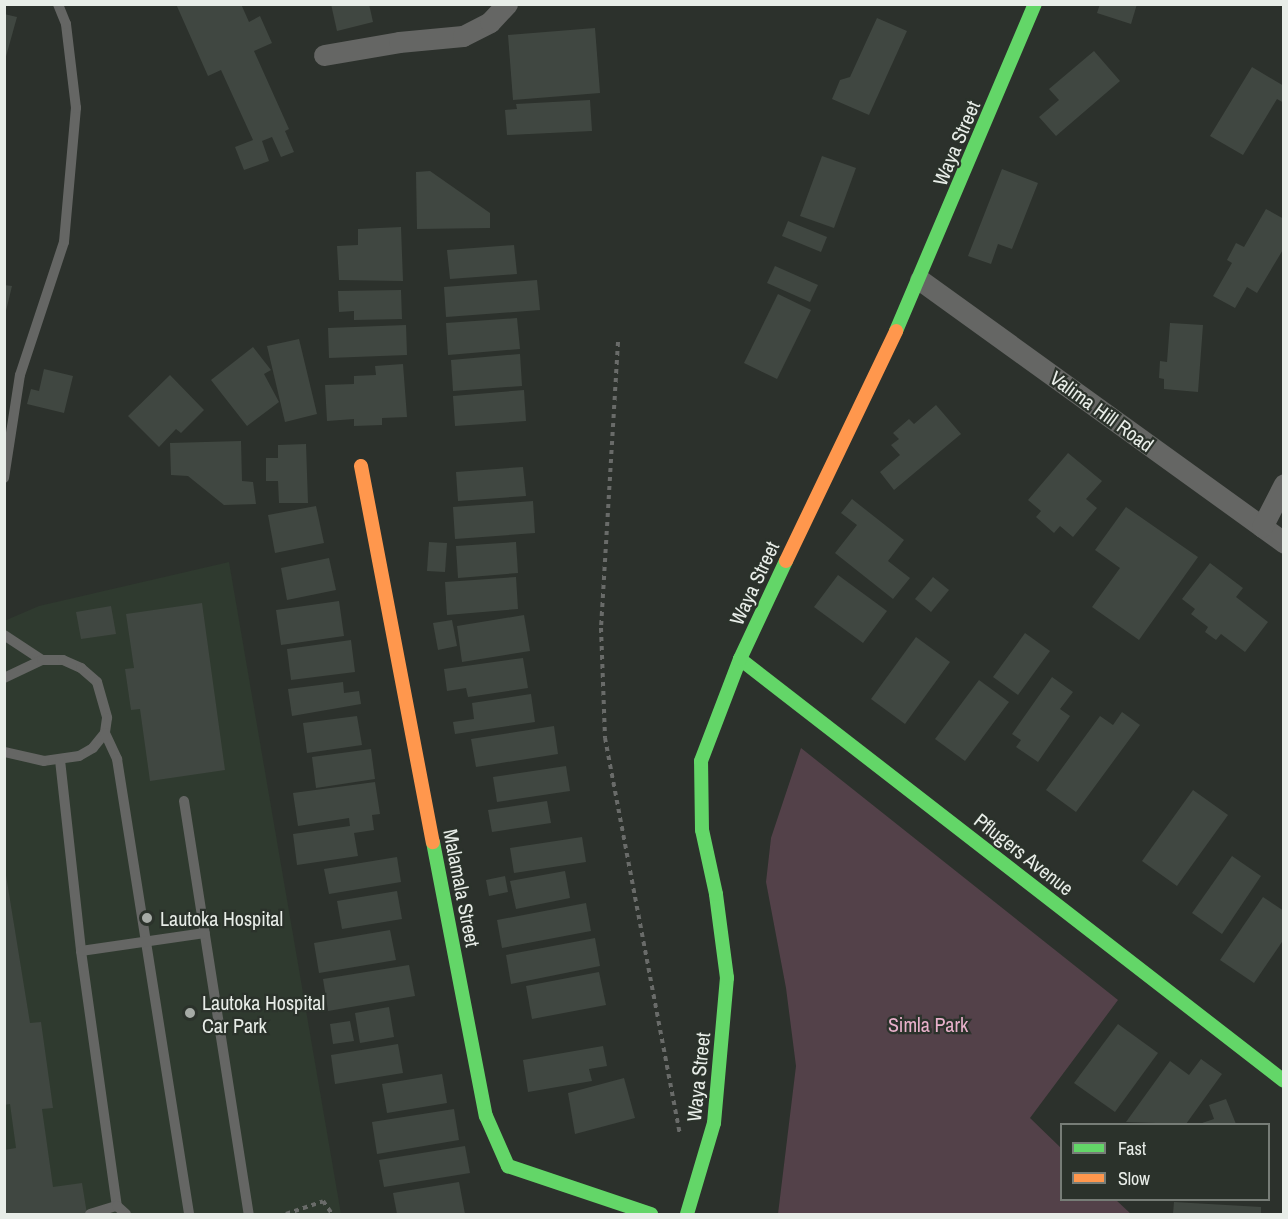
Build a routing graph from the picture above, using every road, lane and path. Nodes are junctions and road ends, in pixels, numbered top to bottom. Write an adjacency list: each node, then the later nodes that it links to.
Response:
1 (58, 4): 8 (lane)
2 (507, 4): 4 (street)
3 (1035, 4): 5 (street, Waya Street)
4 (324, 55)
5 (920, 280): 10 (street, Valima Hill Road); 13 (street, Waya Street)
6 (618, 342): 24 (path)
7 (361, 465): 32 (street, Malamala Street)
8 (4, 478)
9 (1284, 484): 10 (street)
10 (1262, 527): 11 (street, Valima Hill Road)
11 (1284, 543)
12 (4, 635): 14 (lane)
13 (740, 659): 23 (street, Pflugers Avenue); 33 (street, Waya Street)
14 (42, 660): 15 (lane); 16 (lane)
15 (4, 678)
16 (105, 733): 18 (lane); 21 (lane)
17 (4, 752): 18 (lane)
18 (60, 760): 22 (lane)
19 (184, 801): 20 (lane)
20 (205, 933): 21 (lane); 29 (lane)
21 (145, 940): 22 (lane); 28 (lane)
22 (81, 951): 25 (lane)
23 (1284, 1081)
24 (681, 1138)
25 (117, 1206): 26 (lane); 27 (lane)
26 (90, 1215)
27 (126, 1215)
28 (189, 1215)
29 (249, 1215)
30 (286, 1215): 31 (path)
31 (332, 1215)
32 (651, 1215)
33 (687, 1215)

